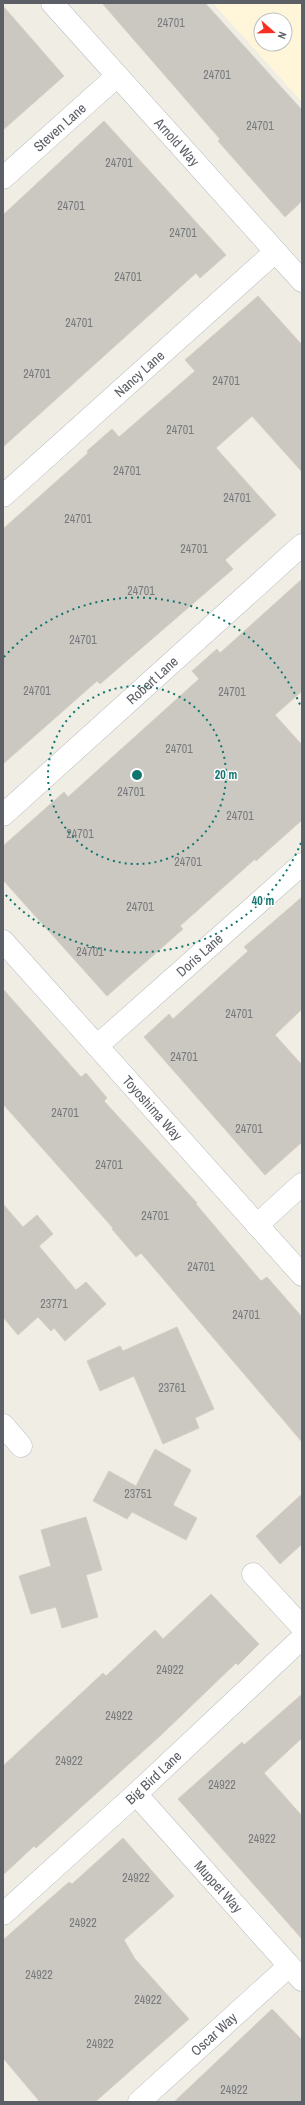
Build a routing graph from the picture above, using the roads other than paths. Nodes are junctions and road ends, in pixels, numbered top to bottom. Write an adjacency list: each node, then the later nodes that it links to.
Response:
1 (52, 3): 2 (street, Arnold Way)
2 (117, 76): 3 (street, Steven Lane); 4 (street, Arnold Way)
3 (3, 178)
4 (275, 252): 5 (street, Arnold Way); 6 (street, Nancy Lane)
5 (302, 281)
6 (3, 496)
7 (302, 546): 8 (street, Robert Lane)
8 (3, 815)
9 (302, 864): 11 (street, Doris Lane)
10 (3, 941): 11 (street, Toyoshima Way)
11 (97, 1046): 13 (street, Toyoshima Way)
12 (302, 1184): 13 (street)
13 (257, 1224): 14 (street, Toyoshima Way)
14 (302, 1275)
15 (3, 1425): 16 (street)
16 (21, 1446)
17 (254, 1574): 18 (street)
18 (302, 1627)
19 (302, 1638): 20 (street, Big Bird Lane)
20 (136, 1794): 21 (street, Big Bird Lane); 22 (street, Muppet Way)
21 (3, 1914)
22 (296, 1973): 23 (street, Oscar Way)
23 (139, 2102)

